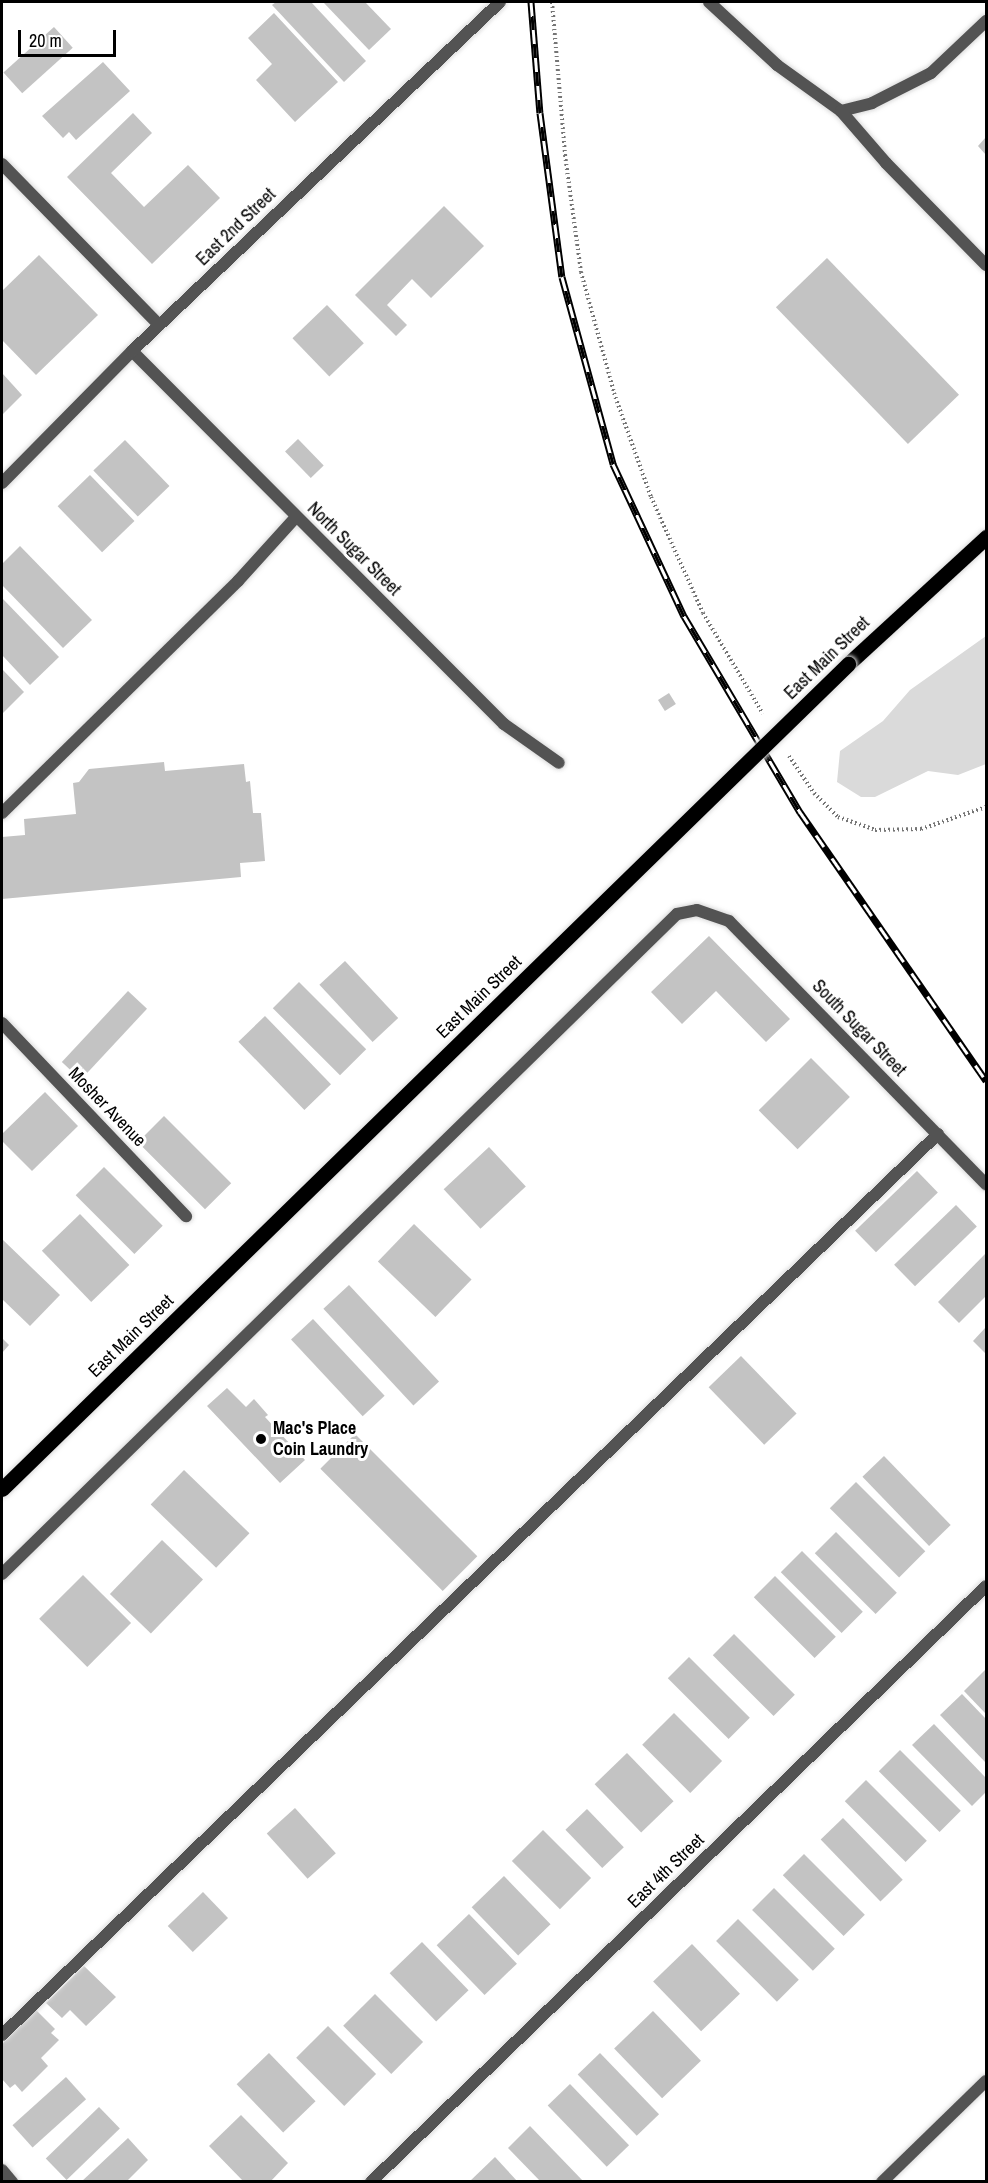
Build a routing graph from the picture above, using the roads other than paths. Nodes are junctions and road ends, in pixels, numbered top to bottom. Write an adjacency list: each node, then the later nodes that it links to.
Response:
1 (500, 2): 7 (street, East 2nd Street)
2 (709, 2): 4 (street)
3 (987, 21): 4 (street)
4 (841, 111): 6 (street)
5 (2, 164): 7 (street)
6 (987, 265)
7 (159, 325): 8 (street, East 2nd Street)
8 (132, 351): 9 (street, East 2nd Street); 10 (street, North Sugar Street)
9 (2, 483)
10 (296, 517): 12 (street, North Sugar Street); 13 (street)
11 (987, 537): 18 (main road, East Main Street, bridge)
12 (559, 763)
13 (2, 813)
14 (2, 1023): 17 (street, Mosher Avenue)
15 (938, 1134): 16 (street, South Sugar Street); 19 (street, South Sugar Street); 21 (street)
16 (987, 1184)
17 (186, 1216)
18 (2, 1489)
19 (2, 1574)
20 (987, 1586): 25 (street, East 4th Street)
21 (2, 2035)
22 (987, 2081): 26 (street)
23 (2, 2170): 24 (street)
24 (12, 2181)
25 (371, 2181)
26 (882, 2181)

